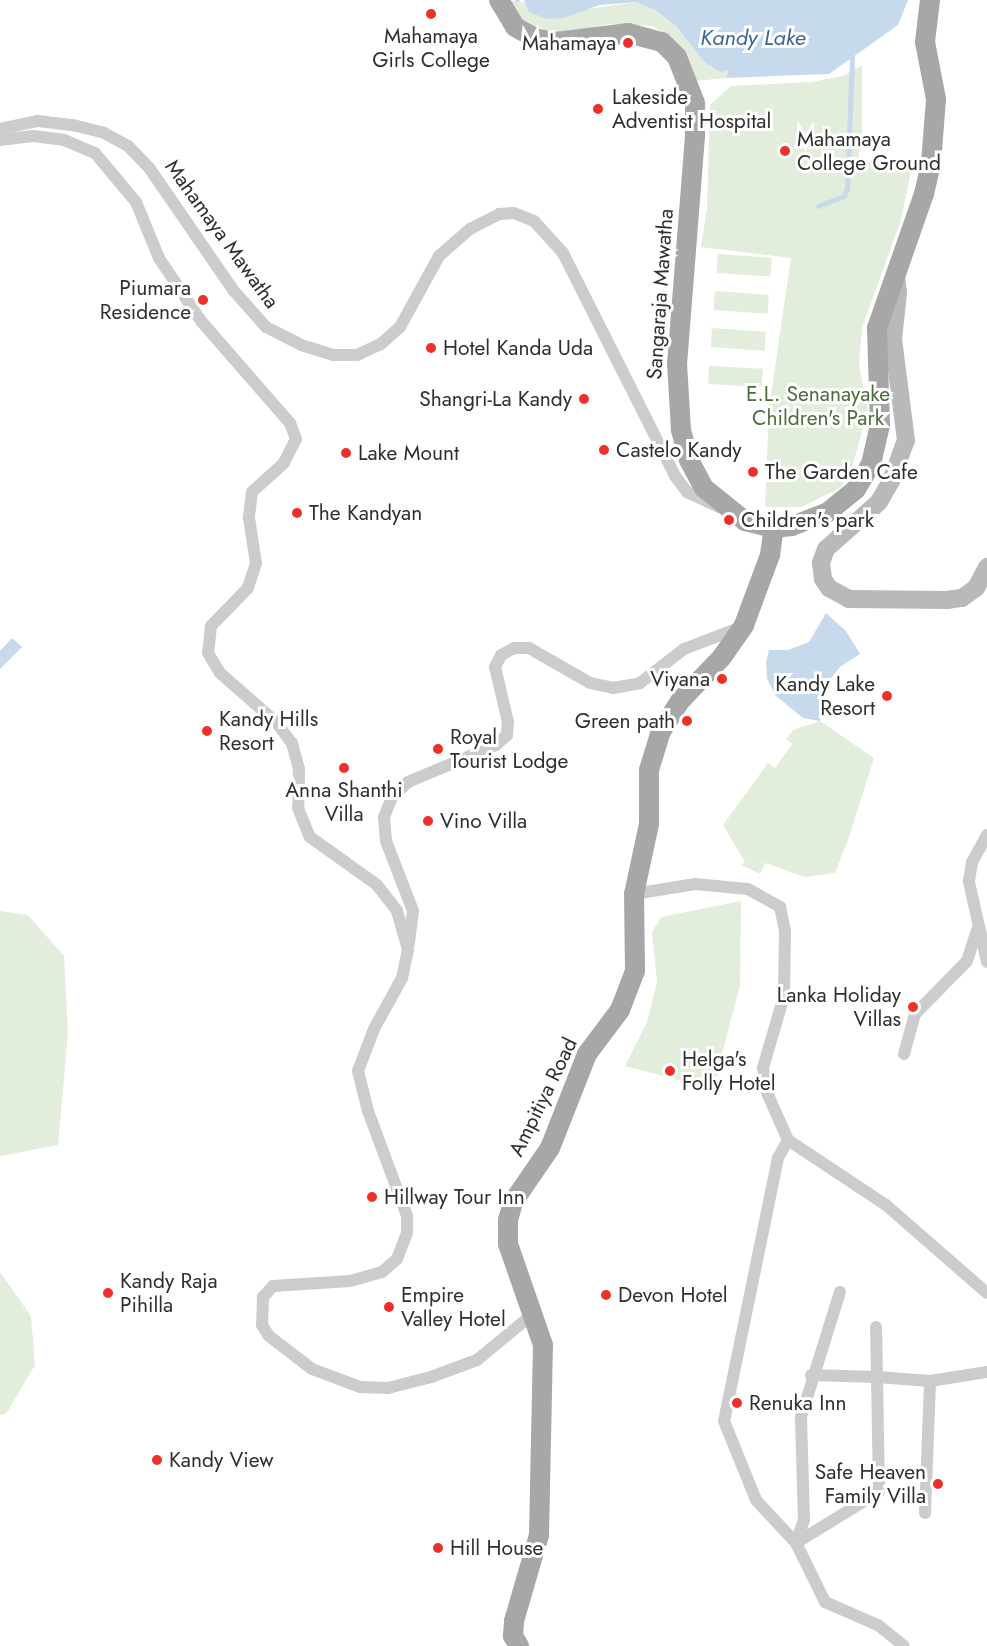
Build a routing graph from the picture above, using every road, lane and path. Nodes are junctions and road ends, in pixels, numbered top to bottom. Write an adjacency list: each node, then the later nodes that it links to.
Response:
1 (499, 0): 6 (main road, Sangaraja Mawatha)
2 (930, 0): 5 (main road, Sangaraja Mawatha)
3 (0, 129): 6 (street, Mahamaya Mawatha)
4 (0, 140): 13 (street)
5 (895, 270): 7 (main road, Sangaraja Mawatha); 8 (main road)
6 (729, 510): 7 (main road, Sangaraja Mawatha)
7 (774, 528): 9 (main road, Ampitiya Road)
8 (987, 567)
9 (744, 625): 11 (main road, Ampitiya Road); 13 (street)
10 (987, 835): 12 (street)
11 (634, 894): 16 (street); 19 (main road, Ampitiya Road)
12 (977, 930): 14 (street); 15 (street)
13 (408, 950): 19 (street)
14 (987, 962)
15 (904, 1054)
16 (788, 1140): 18 (street); 26 (street)
17 (840, 1292): 22 (street)
18 (987, 1293)
19 (534, 1314): 27 (main road, Ampitiya Road)
20 (876, 1327): 23 (street)
21 (987, 1372): 24 (street)
22 (811, 1375): 23 (street); 26 (street)
23 (877, 1377): 24 (street); 26 (street)
24 (930, 1381): 25 (street)
25 (925, 1513)
26 (796, 1543): 28 (street)
27 (519, 1646)
28 (904, 1646)

